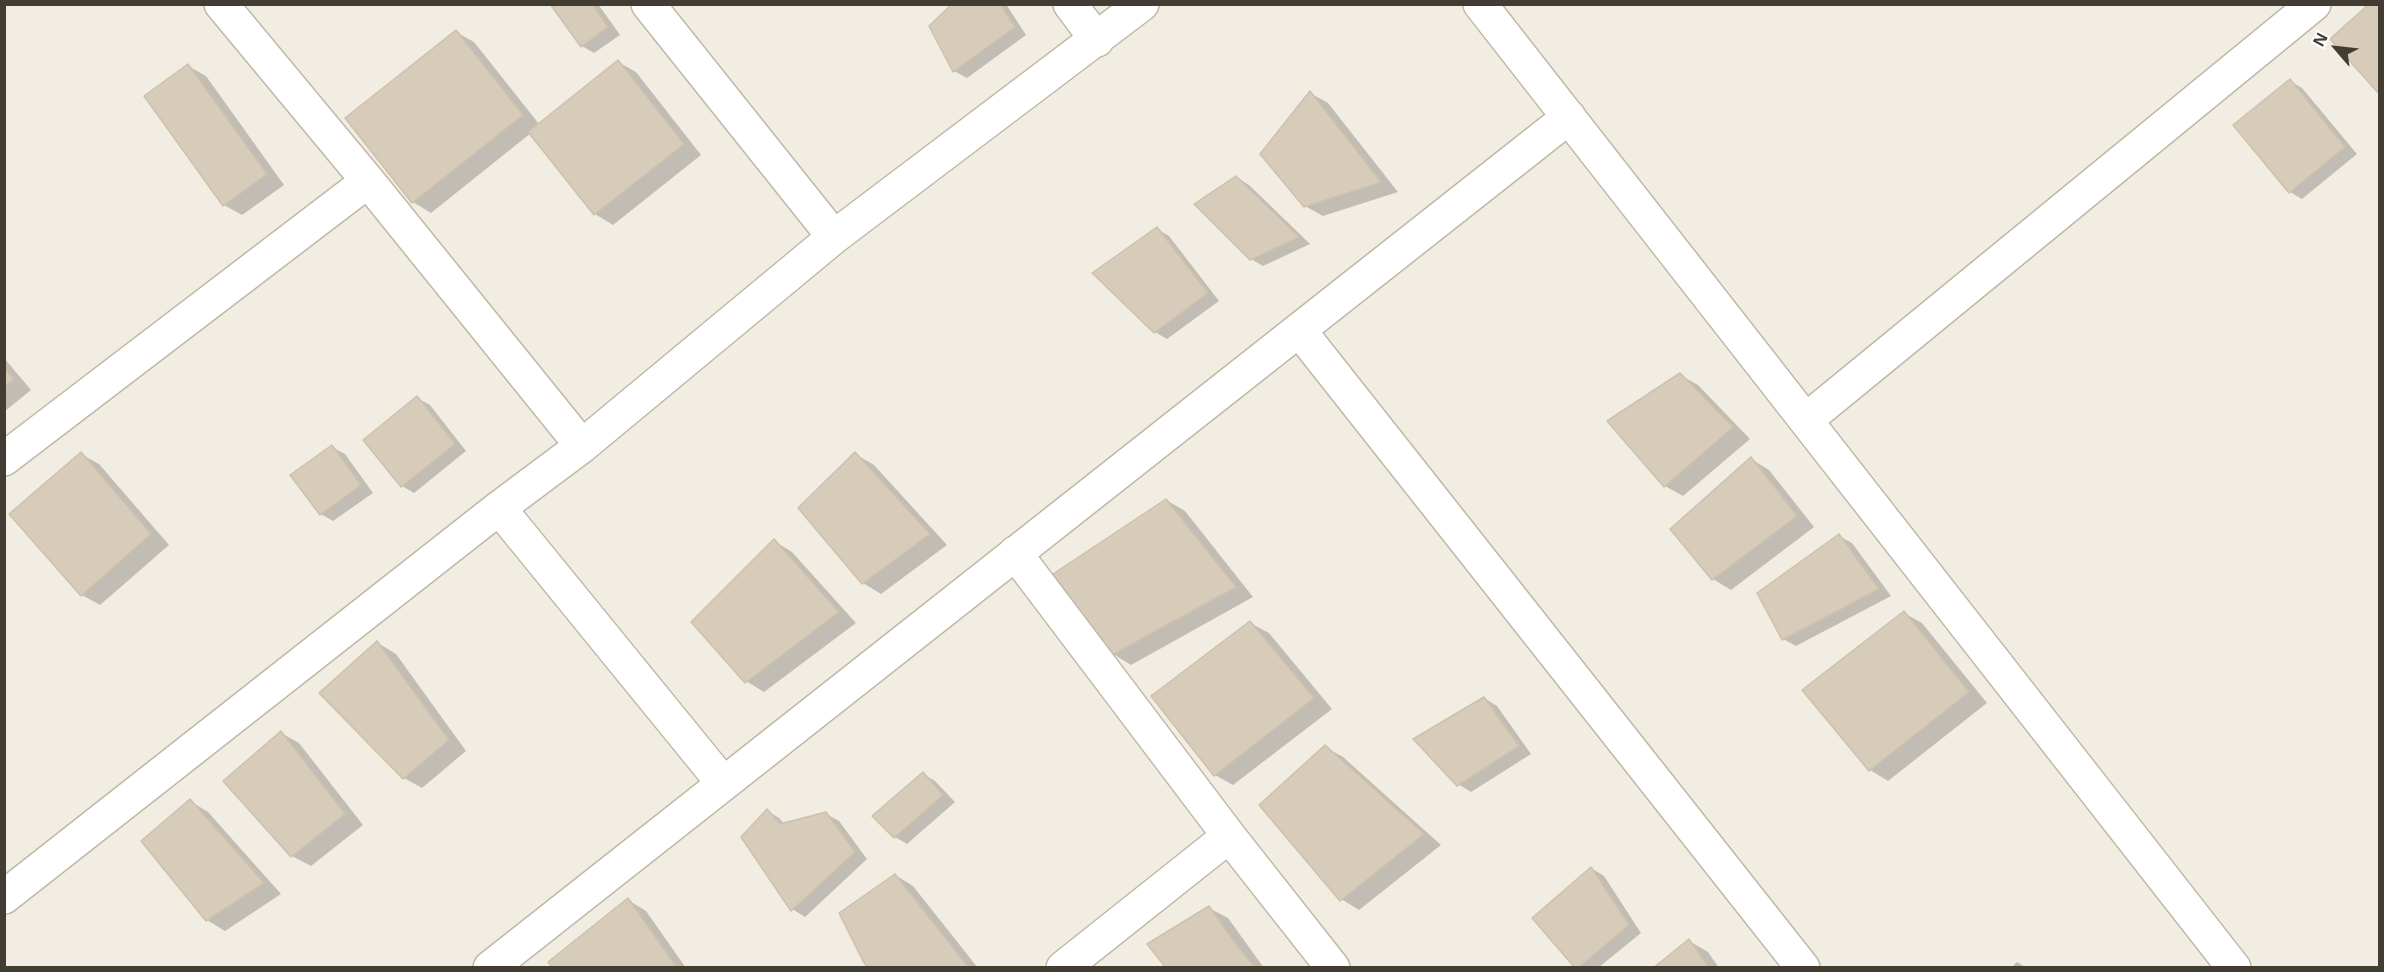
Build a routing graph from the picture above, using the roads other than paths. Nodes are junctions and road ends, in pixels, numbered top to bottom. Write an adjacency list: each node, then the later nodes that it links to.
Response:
1 (221, 4): 9 (street)
2 (648, 4): 10 (street)
3 (1070, 4): 7 (street)
4 (1143, 4): 7 (street)
5 (1480, 4): 8 (street)
6 (2314, 4): 12 (street)
7 (1097, 40): 10 (street)
8 (1569, 117): 11 (street); 12 (street)
9 (368, 181): 13 (street); 14 (street)
10 (834, 237): 13 (street)
11 (1299, 330): 16 (street); 23 (street)
12 (1806, 420): 24 (street)
13 (582, 446): 15 (street)
14 (4, 459)
15 (499, 508): 17 (street); 19 (street)
16 (1015, 553): 17 (street); 18 (street)
17 (723, 783): 20 (street)
18 (1229, 836): 21 (street); 22 (street)
19 (4, 897)
20 (504, 963)
21 (1063, 968)
22 (1333, 968)
23 (1803, 968)
24 (2234, 968)

